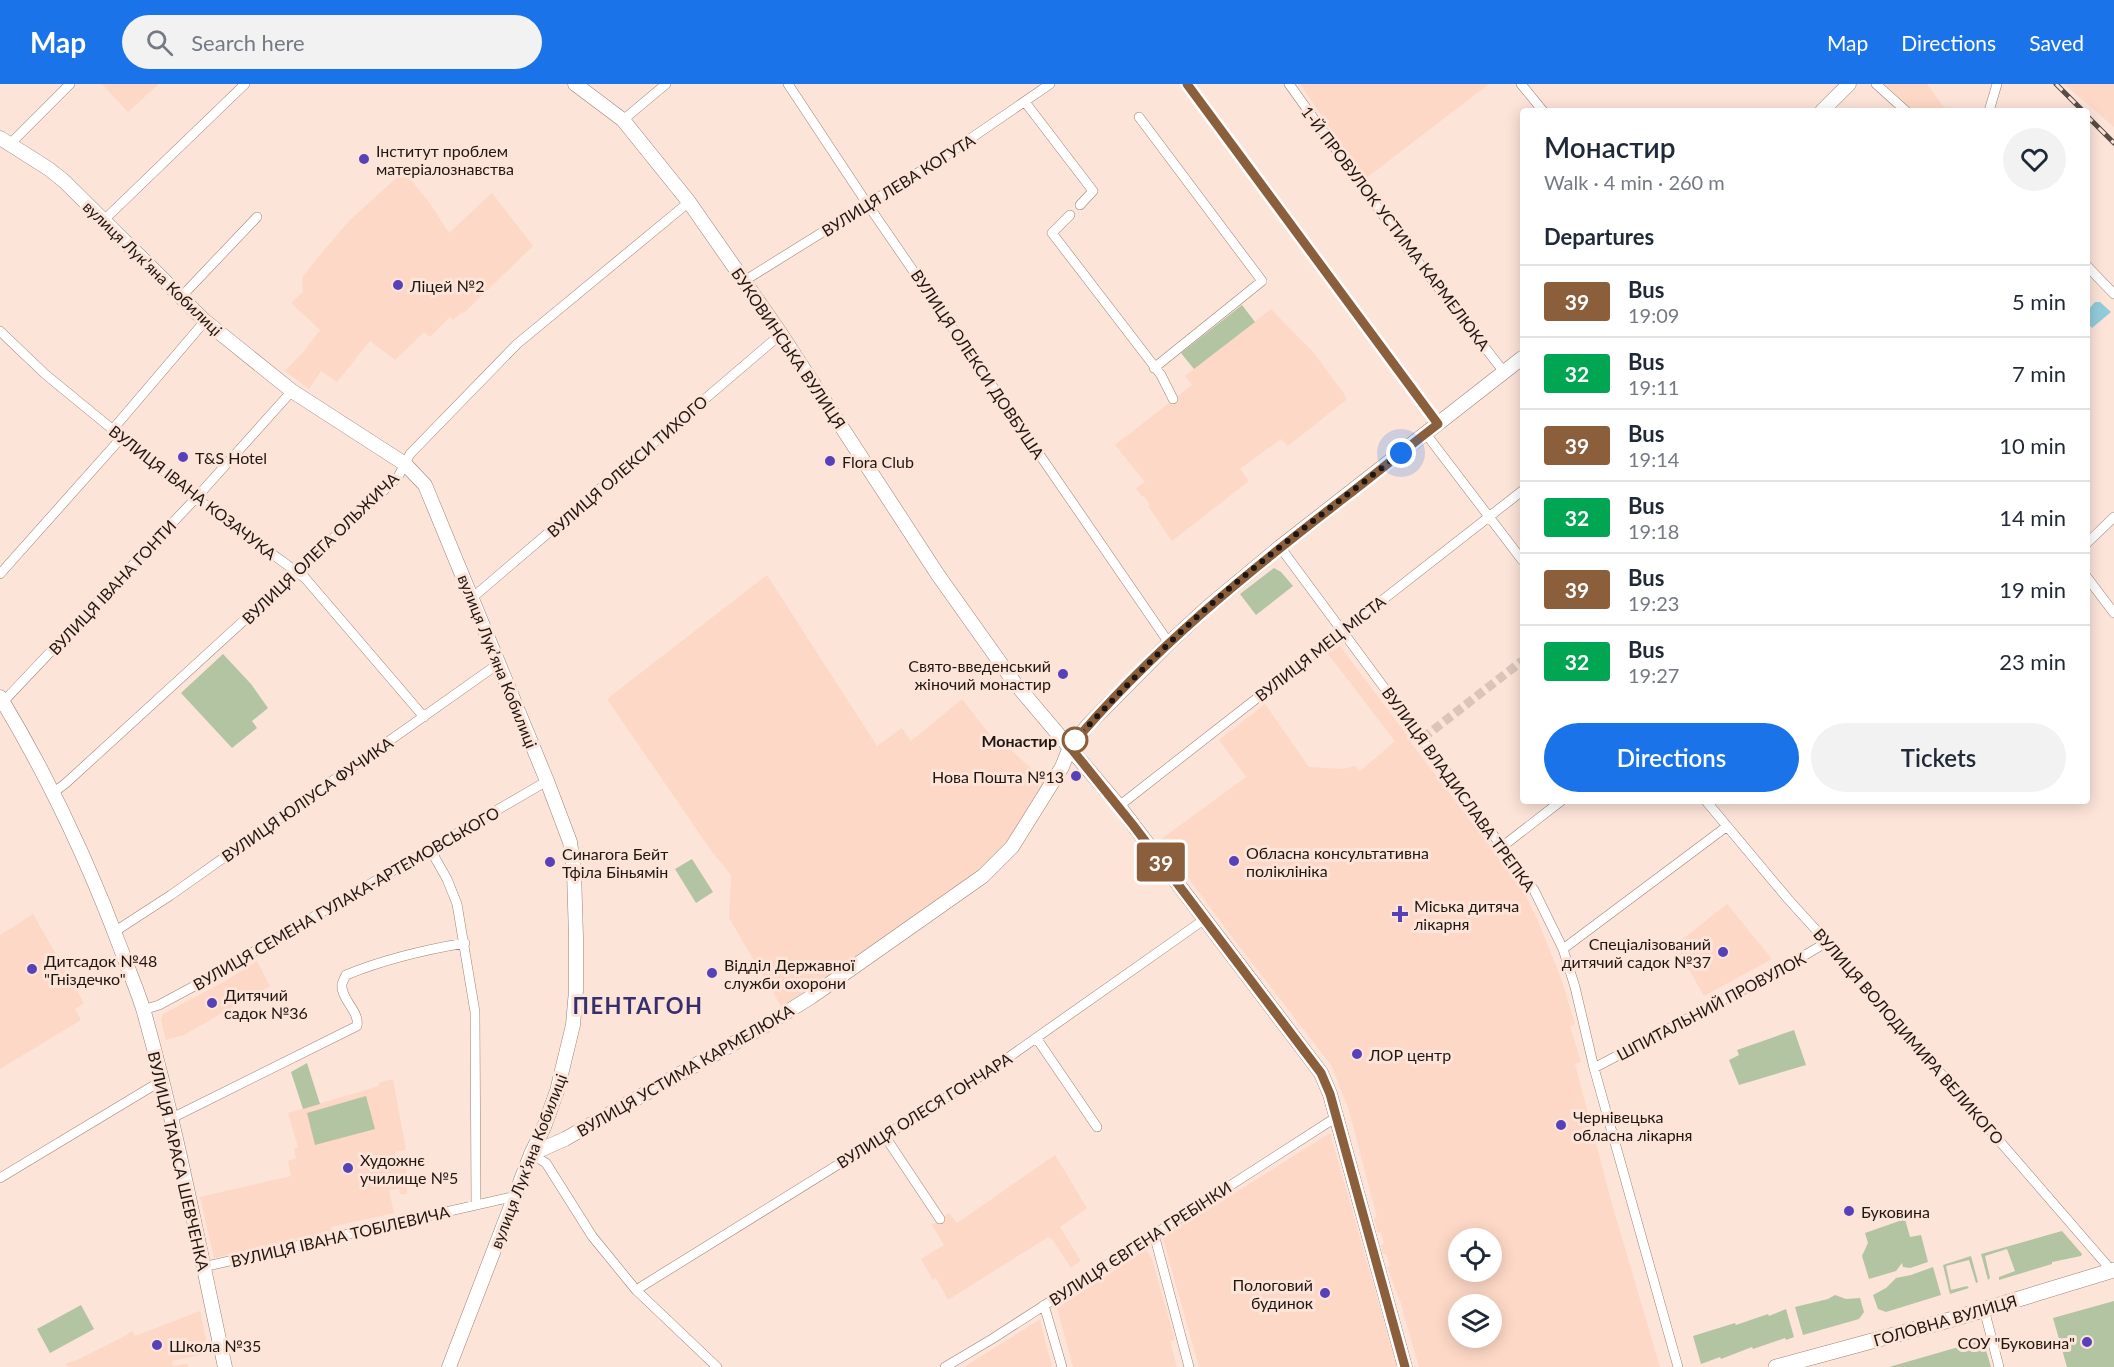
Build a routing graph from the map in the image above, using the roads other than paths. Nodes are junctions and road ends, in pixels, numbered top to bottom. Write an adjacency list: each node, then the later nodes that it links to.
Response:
1 (70, 84): 20 (street)
2 (245, 84): 26 (street)
3 (575, 84): 19 (street, БУКОВИНСЬКА ВУЛИЦЯ)
4 (666, 84): 19 (street)
5 (788, 84): 22 (street, ВУЛИЦЯ ОЛЕКСИ ДОВБУША)
6 (1050, 84): 13 (street, ВУЛИЦЯ ЛЕВА КОГУТА)
7 (1187, 84): 39 (street)
8 (1289, 84): 36 (street, 1-Й ПРОВУЛОК УСТИМА КАРМЕЛЮКА)
9 (1521, 84): 14 (street)
10 (1849, 84): 15 (street)
11 (1876, 84): 16 (street)
12 (1997, 84): 17 (street)
13 (1024, 102): 22 (street, ВУЛИЦЯ ЛЕВА КОГУТА); 23 (street)
14 (1541, 108)
15 (1825, 108)
16 (1903, 108)
17 (1990, 108)
18 (1139, 117): 35 (street)
19 (623, 120): 21 (street, БУКОВИНСЬКА ВУЛИЦЯ)
20 (5, 141): 26 (street, вулиця Лукʼяна Кобилиці)
21 (689, 202): 28 (street, БУКОВИНСЬКА ВУЛИЦЯ); 43 (street, ВУЛИЦЯ ОЛЕГА ОЛЬЖИЧА)
22 (868, 205): 28 (street, ВУЛИЦЯ ЛЕВА КОГУТА); 57 (street, ВУЛИЦЯ ОЛЕКСИ ДОВБУША)
23 (1080, 206)
24 (1070, 215): 35 (street)
25 (257, 217): 30 (street)
26 (104, 220): 30 (street, вулиця Лукʼяна Кобилиці)
27 (2090, 269): 29 (street)
28 (744, 281): 33 (street, БУКОВИНСЬКА ВУЛИЦЯ)
29 (2114, 294)
30 (181, 297): 31 (street, вулиця Лукʼяна Кобилиці)
31 (205, 321): 37 (street, вулиця Лукʼяна Кобилиці); 40 (street)
32 (0, 331): 40 (street, ВУЛИЦЯ ІВАНА КОЗАЧУКА)
33 (781, 334): 54 (street, ВУЛИЦЯ ОЛЕКСИ ТИХОГО); 61 (street, БУКОВИНСЬКА ВУЛИЦЯ)
34 (1520, 360): 36 (street, ВУЛИЦЯ УСТИМА КАРМЕЛЮКА)
35 (1154, 368): 38 (street)
36 (1504, 372): 39 (street, ВУЛИЦЯ УСТИМА КАРМЕЛЮКА)
37 (292, 391): 43 (street, вулиця Лукʼяна Кобилиці); 45 (street, ВУЛИЦЯ ІВАНА ГОНТИ)
38 (1173, 399)
39 (1438, 424): 41 (street, ВУЛИЦЯ УСТИМА КАРМЕЛЮКА)
40 (113, 429): 42 (street, ВУЛИЦЯ ІВАНА КОЗАЧУКА)
41 (1426, 434): 46 (street); 49 (street, ВУЛИЦЯ УСТИМА КАРМЕЛЮКА)
42 (122, 436): 45 (street, ВУЛИЦЯ ІВАНА КОЗАЧУКА); 52 (street)
43 (405, 464): 51 (street, ВУЛИЦЯ ОЛЕГА ОЛЬЖИЧА); 54 (street, вулиця Лукʼяна Кобилиці)
44 (1520, 493): 46 (street, ВУЛИЦЯ МЕЦ МІСТА)
45 (196, 498): 51 (street, ВУЛИЦЯ ІВАНА КОЗАЧУКА); 59 (street, ВУЛИЦЯ ІВАНА ГОНТИ)
46 (1489, 517): 50 (street); 56 (street, ВУЛИЦЯ МЕЦ МІСТА)
47 (2114, 517): 48 (street)
48 (2090, 540)
49 (1280, 547): 56 (street, ВУЛИЦЯ ВЛАДИСЛАВА ТРЕПКА); 57 (street, ВУЛИЦЯ УСТИМА КАРМЕЛЮКА)
50 (1520, 557)
51 (297, 572): 60 (street, ВУЛИЦЯ ІВАНА КОЗАЧУКА); 63 (street, ВУЛИЦЯ ОЛЕГА ОЛЬЖИЧА)
52 (0, 574)
53 (2090, 581): 55 (street)
54 (472, 597): 58 (street, вулиця Лукʼяна Кобилиці)
55 (2114, 613)
56 (1342, 631): 66 (street, ВУЛИЦЯ МЕЦ МІСТА); 68 (street, ВУЛИЦЯ ВЛАДИСЛАВА ТРЕПКА)
57 (1169, 644): 61 (street, ВУЛИЦЯ УСТИМА КАРМЕЛЮКА)
58 (498, 664): 60 (street, ВУЛИЦЯ ЮЛІУСА ФУЧИКА); 62 (street, вулиця Лукʼяна Кобилиці)
59 (2, 700): 63 (street, ВУЛИЦЯ ТАРАСА ШЕВЧЕНКА)
60 (424, 717): 71 (street, ВУЛИЦЯ ЮЛІУСА ФУЧИКА)
61 (1070, 747): 66 (street, БУКОВИНСЬКА ВУЛИЦЯ); 83 (street, ВУЛИЦЯ УСТИМА КАРМЕЛЮКА)
62 (547, 781): 69 (street, ВУЛИЦЯ СЕМЕНА ГУЛАКА-АРТЕМОВСЬКОГО); 83 (street, вулиця Лукʼяна Кобилиці)
63 (53, 793): 71 (street, ВУЛИЦЯ ТАРАСА ШЕВЧЕНКА)
64 (1557, 804): 68 (street)
65 (1708, 804): 67 (street, ВУЛИЦЯ ВОЛОДИМИРА ВЕЛИКОГО)
66 (1119, 807): 70 (street, БУКОВИНСЬКА ВУЛИЦЯ)
67 (1726, 827): 72 (street, ВУЛИЦЯ ВОЛОДИМИРА ВЕЛИКОГО); 74 (street)
68 (1503, 846): 74 (street, ВУЛИЦЯ ВЛАДИСЛАВА ТРЕПКА)
69 (430, 849): 73 (street); 75 (street, ВУЛИЦЯ СЕМЕНА ГУЛАКА-АРТЕМОВСЬКОГО)
70 (1205, 920): 76 (street, ВУЛИЦЯ ОЛЕСЯ ГОНЧАРА); 80 (street, БУКОВИНСЬКА ВУЛИЦЯ)
71 (114, 932): 75 (street, ВУЛИЦЯ ТАРАСА ШЕВЧЕНКА)
72 (1827, 942): 77 (street, ШПИТАЛЬНИЙ ПРОВУЛОК); 90 (street, ВУЛИЦЯ ВОЛОДИМИРА ВЕЛИКОГО)
73 (465, 943): 79 (street); 86 (street)
74 (1563, 949): 77 (street, ВУЛИЦЯ ВЛАДИСЛАВА ТРЕПКА)
75 (143, 1010): 78 (street, ВУЛИЦЯ ТАРАСА ШЕВЧЕНКА)
76 (1037, 1038): 81 (street); 82 (street, ВУЛИЦЯ ОЛЕСЯ ГОНЧАРА)
77 (1594, 1068): 101 (street, ВУЛИЦЯ ВЛАДИСЛАВА ТРЕПКА)
78 (161, 1081): 79 (street, ВУЛИЦЯ ТАРАСА ШЕВЧЕНКА); 84 (street)
79 (172, 1118): 89 (street, ВУЛИЦЯ ТАРАСА ШЕВЧЕНКА)
80 (1335, 1118): 88 (street, ВУЛИЦЯ ЄВГЕНА ГРЕБІНКИ); 100 (street, БУКОВИНСЬКА ВУЛИЦЯ)
81 (1097, 1127)
82 (884, 1135): 87 (street); 91 (street, ВУЛИЦЯ ОЛЕСЯ ГОНЧАРА)
83 (531, 1154): 85 (street, вулиця Лукʼяна Кобилиці); 91 (street)
84 (0, 1178)
85 (516, 1197): 86 (street, ВУЛИЦЯ ІВАНА ТОБІЛЕВИЧА); 95 (street, вулиця Лукʼяна Кобилиці)
86 (476, 1204): 89 (street, ВУЛИЦЯ ІВАНА ТОБІЛЕВИЧА)
87 (940, 1219)
88 (1154, 1234): 92 (street, ВУЛИЦЯ ЄВГЕНА ГРЕБІНКИ); 99 (street)
89 (203, 1267): 94 (street, ВУЛИЦЯ ТАРАСА ШЕВЧЕНКА)
90 (2113, 1271): 93 (main road, ГОЛОВНА ВУЛИЦЯ)
91 (636, 1290): 96 (street)
92 (1044, 1305): 97 (street, ВУЛИЦЯ ЄВГЕНА ГРЕБІНКИ); 98 (street)
93 (1984, 1309): 102 (main road, ГОЛОВНА ВУЛИЦЯ); 103 (street)
94 (225, 1367)
95 (449, 1367)
96 (717, 1367)
97 (945, 1367)
98 (1062, 1367)
99 (1189, 1367)
100 (1406, 1367)
101 (1678, 1367)
102 (1776, 1367)
103 (1999, 1367)

